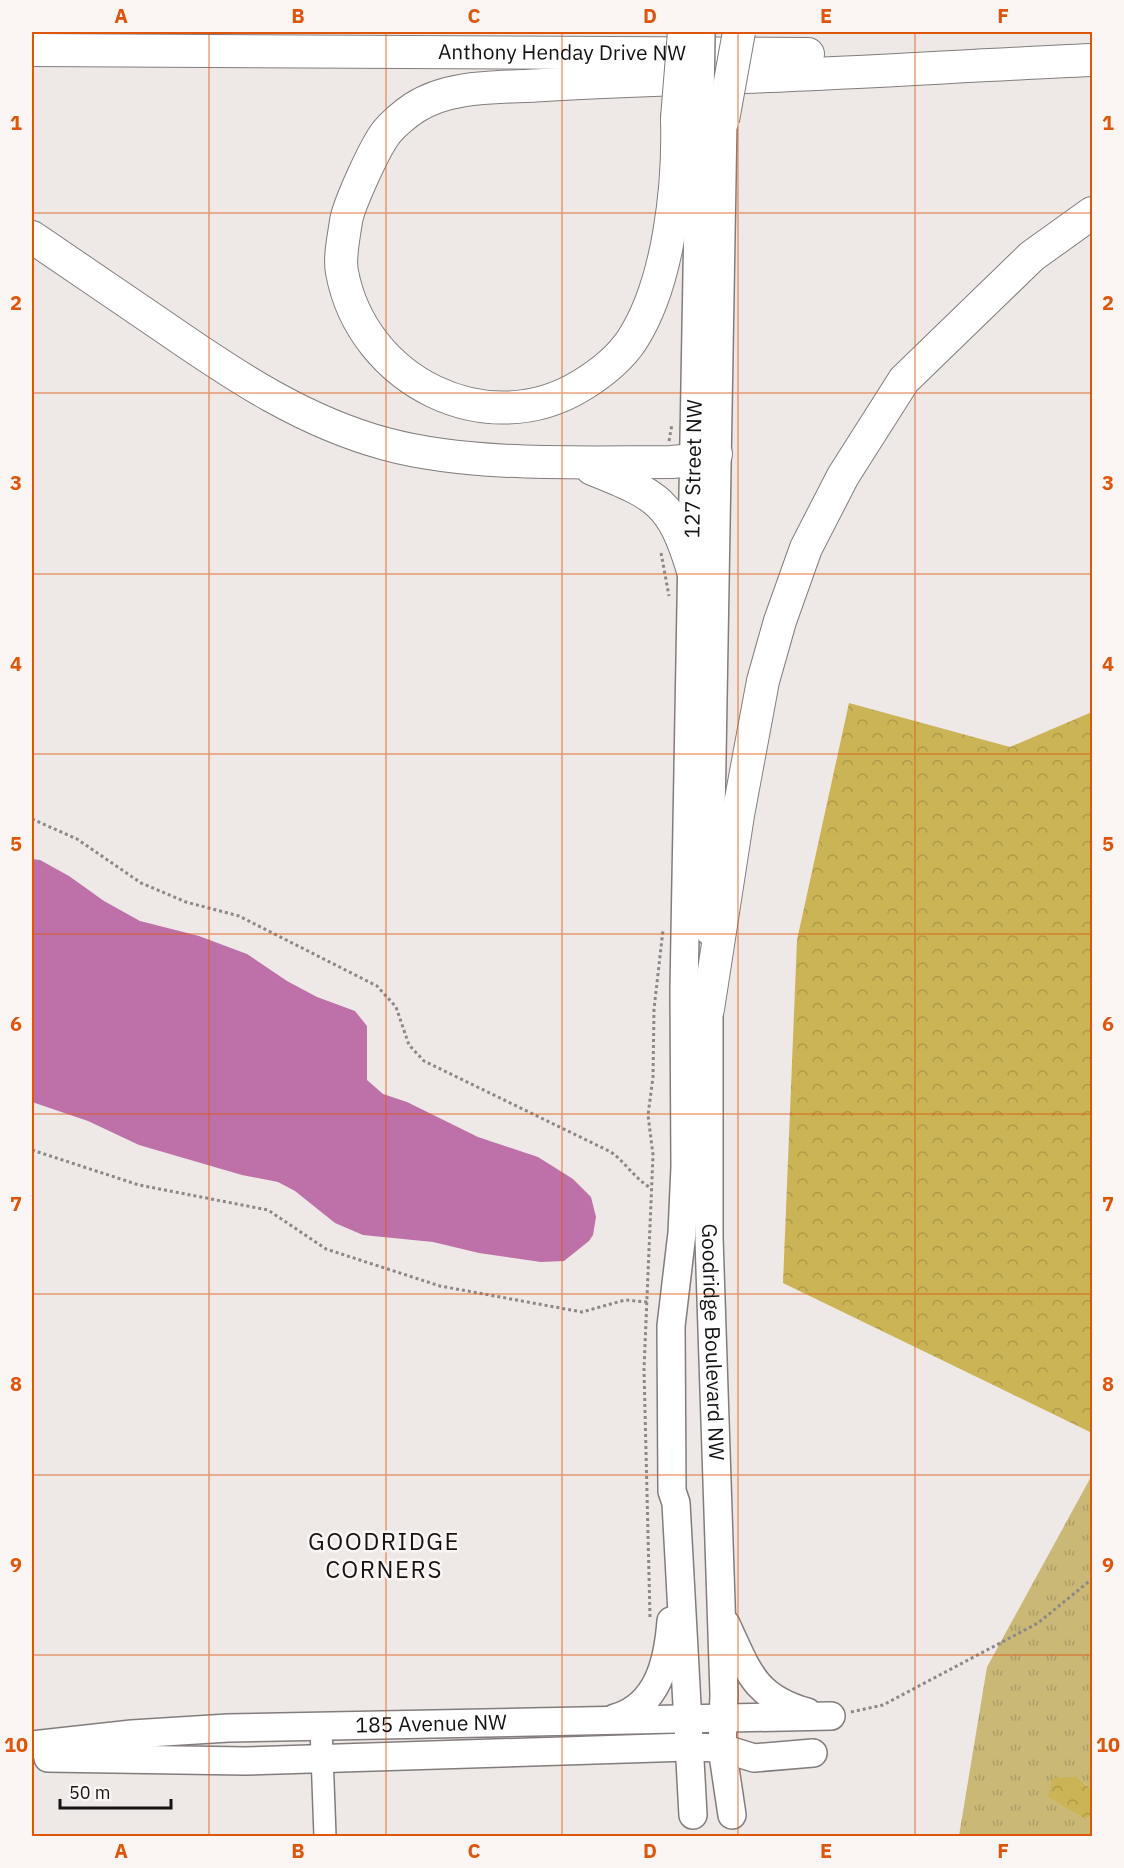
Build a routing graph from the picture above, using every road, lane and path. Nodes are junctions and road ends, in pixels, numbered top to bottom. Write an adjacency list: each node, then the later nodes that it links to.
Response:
1 (684, 32): 7 (highway, bridge)
2 (701, 32): 7 (main road, 127 Street NW, bridge)
3 (725, 32): 7 (main road, 127 Street NW, bridge)
4 (739, 32): 7 (highway, bridge)
5 (32, 50): 6 (highway, Anthony Henday Drive NW)
6 (1092, 58): 7 (highway)
7 (700, 116): 11 (main road, 127 Street NW)
8 (1092, 213): 20 (highway)
9 (32, 237): 12 (highway)
10 (672, 413): 11 (path)
11 (694, 459): 12 (highway); 14 (main road, 127 Street NW); 17 (main road, 127 Street NW)
12 (574, 461): 14 (highway)
13 (660, 549): 15 (path)
14 (693, 571): 18 (main road, 127 Street NW)
15 (669, 598)
16 (32, 819): 22 (path)
17 (710, 866): 20 (main road, Goodridge Boulevard NW)
18 (686, 905): 24 (main road, Goodridge Boulevard NW)
19 (663, 924): 22 (path)
20 (708, 1009): 26 (main road, Goodridge Boulevard NW)
21 (32, 1150): 23 (path)
22 (652, 1188): 23 (path)
23 (648, 1302): 27 (path)
24 (672, 1491): 29 (main road, Goodridge Boulevard NW); 31 (main road)
25 (1092, 1579): 28 (path)
26 (719, 1611): 28 (main road); 30 (main road, Goodridge Boulevard NW)
27 (650, 1619)
28 (827, 1716): 30 (main road, 185 Avenue NW)
29 (687, 1720): 30 (main road, 185 Avenue NW); 31 (main road, 185 Avenue NW); 34 (main road, Goodridge Boulevard NW)
30 (725, 1720): 35 (main road, Goodridge Boulevard NW)
31 (603, 1722): 32 (main road, 185 Avenue NW)
32 (321, 1727): 33 (main road, 185 Avenue NW); 38 (street)
33 (32, 1746)
34 (688, 1747): 35 (main road, 185 Avenue NW); 38 (main road, 185 Avenue NW); 39 (main road, Goodridge Boulevard NW)
35 (723, 1748): 36 (main road, 185 Avenue NW); 40 (main road, Goodridge Boulevard NW)
36 (813, 1753)
37 (32, 1757): 38 (main road, 185 Avenue NW)
38 (321, 1758): 41 (street)
39 (693, 1815)
40 (732, 1815)
41 (325, 1836)

